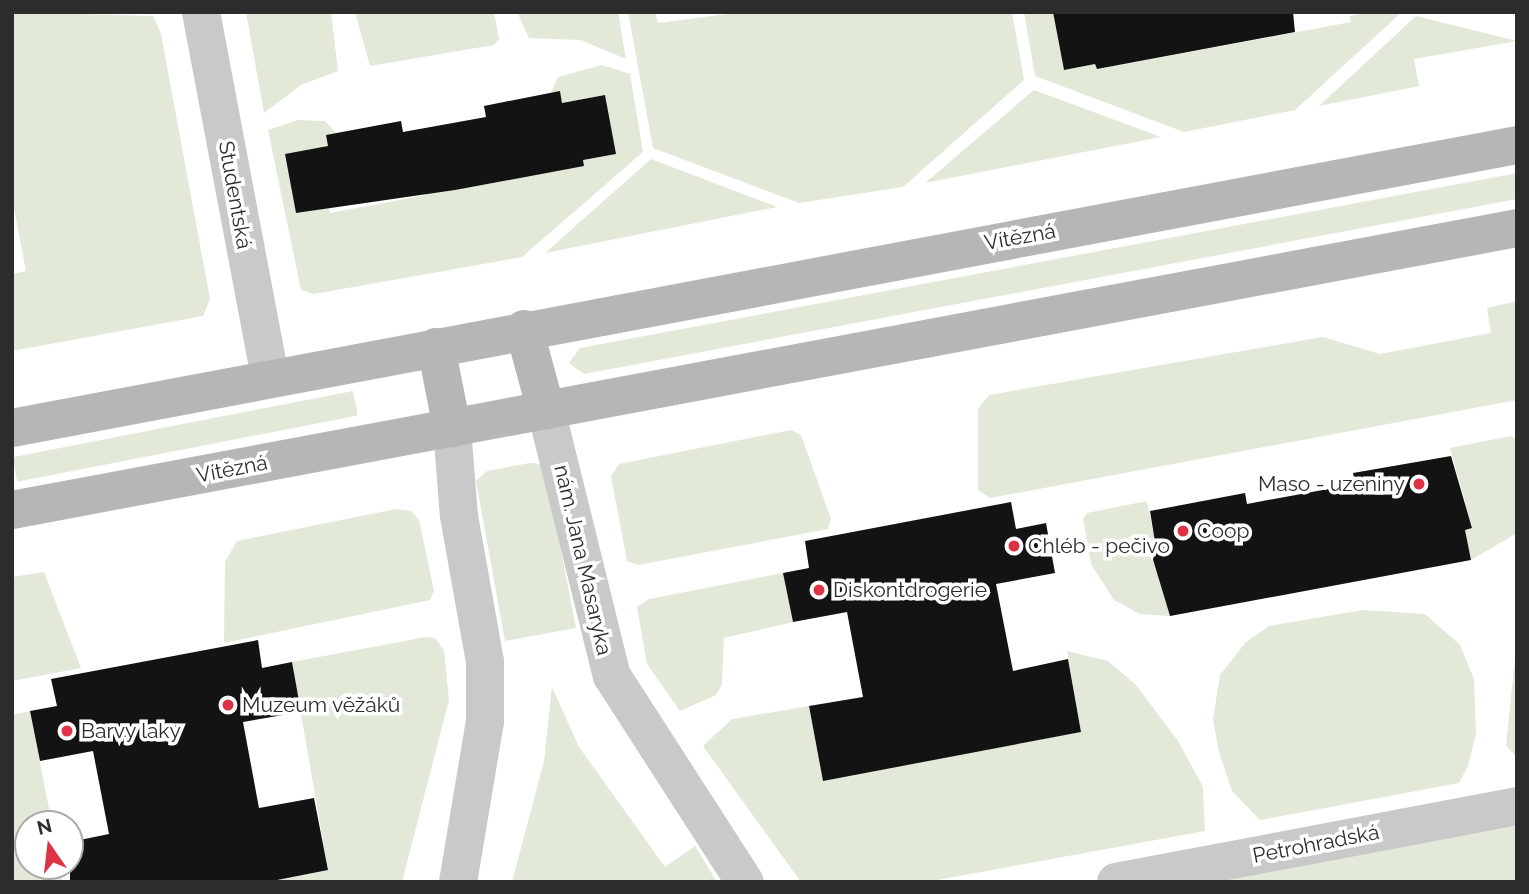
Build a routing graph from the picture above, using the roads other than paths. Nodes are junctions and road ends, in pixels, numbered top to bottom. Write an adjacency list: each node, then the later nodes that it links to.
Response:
1 (201, 12): 6 (street, Studentská)
2 (1517, 145): 4 (main road, Vítězná)
3 (1517, 228): 7 (main road, Vítězná)
4 (524, 329): 5 (main road, Vítězná); 7 (main road)
5 (436, 347): 6 (main road, Vítězná); 9 (main road)
6 (270, 378): 8 (main road, Vítězná)
7 (546, 410): 9 (main road, Vítězná); 13 (street, nám. Jana Masaryka)
8 (12, 428)
9 (452, 428): 10 (main road, Vítězná); 12 (street)
10 (12, 510)
11 (1517, 806): 14 (street, Petrohradská)
12 (458, 882)
13 (745, 882)
14 (1116, 882)

